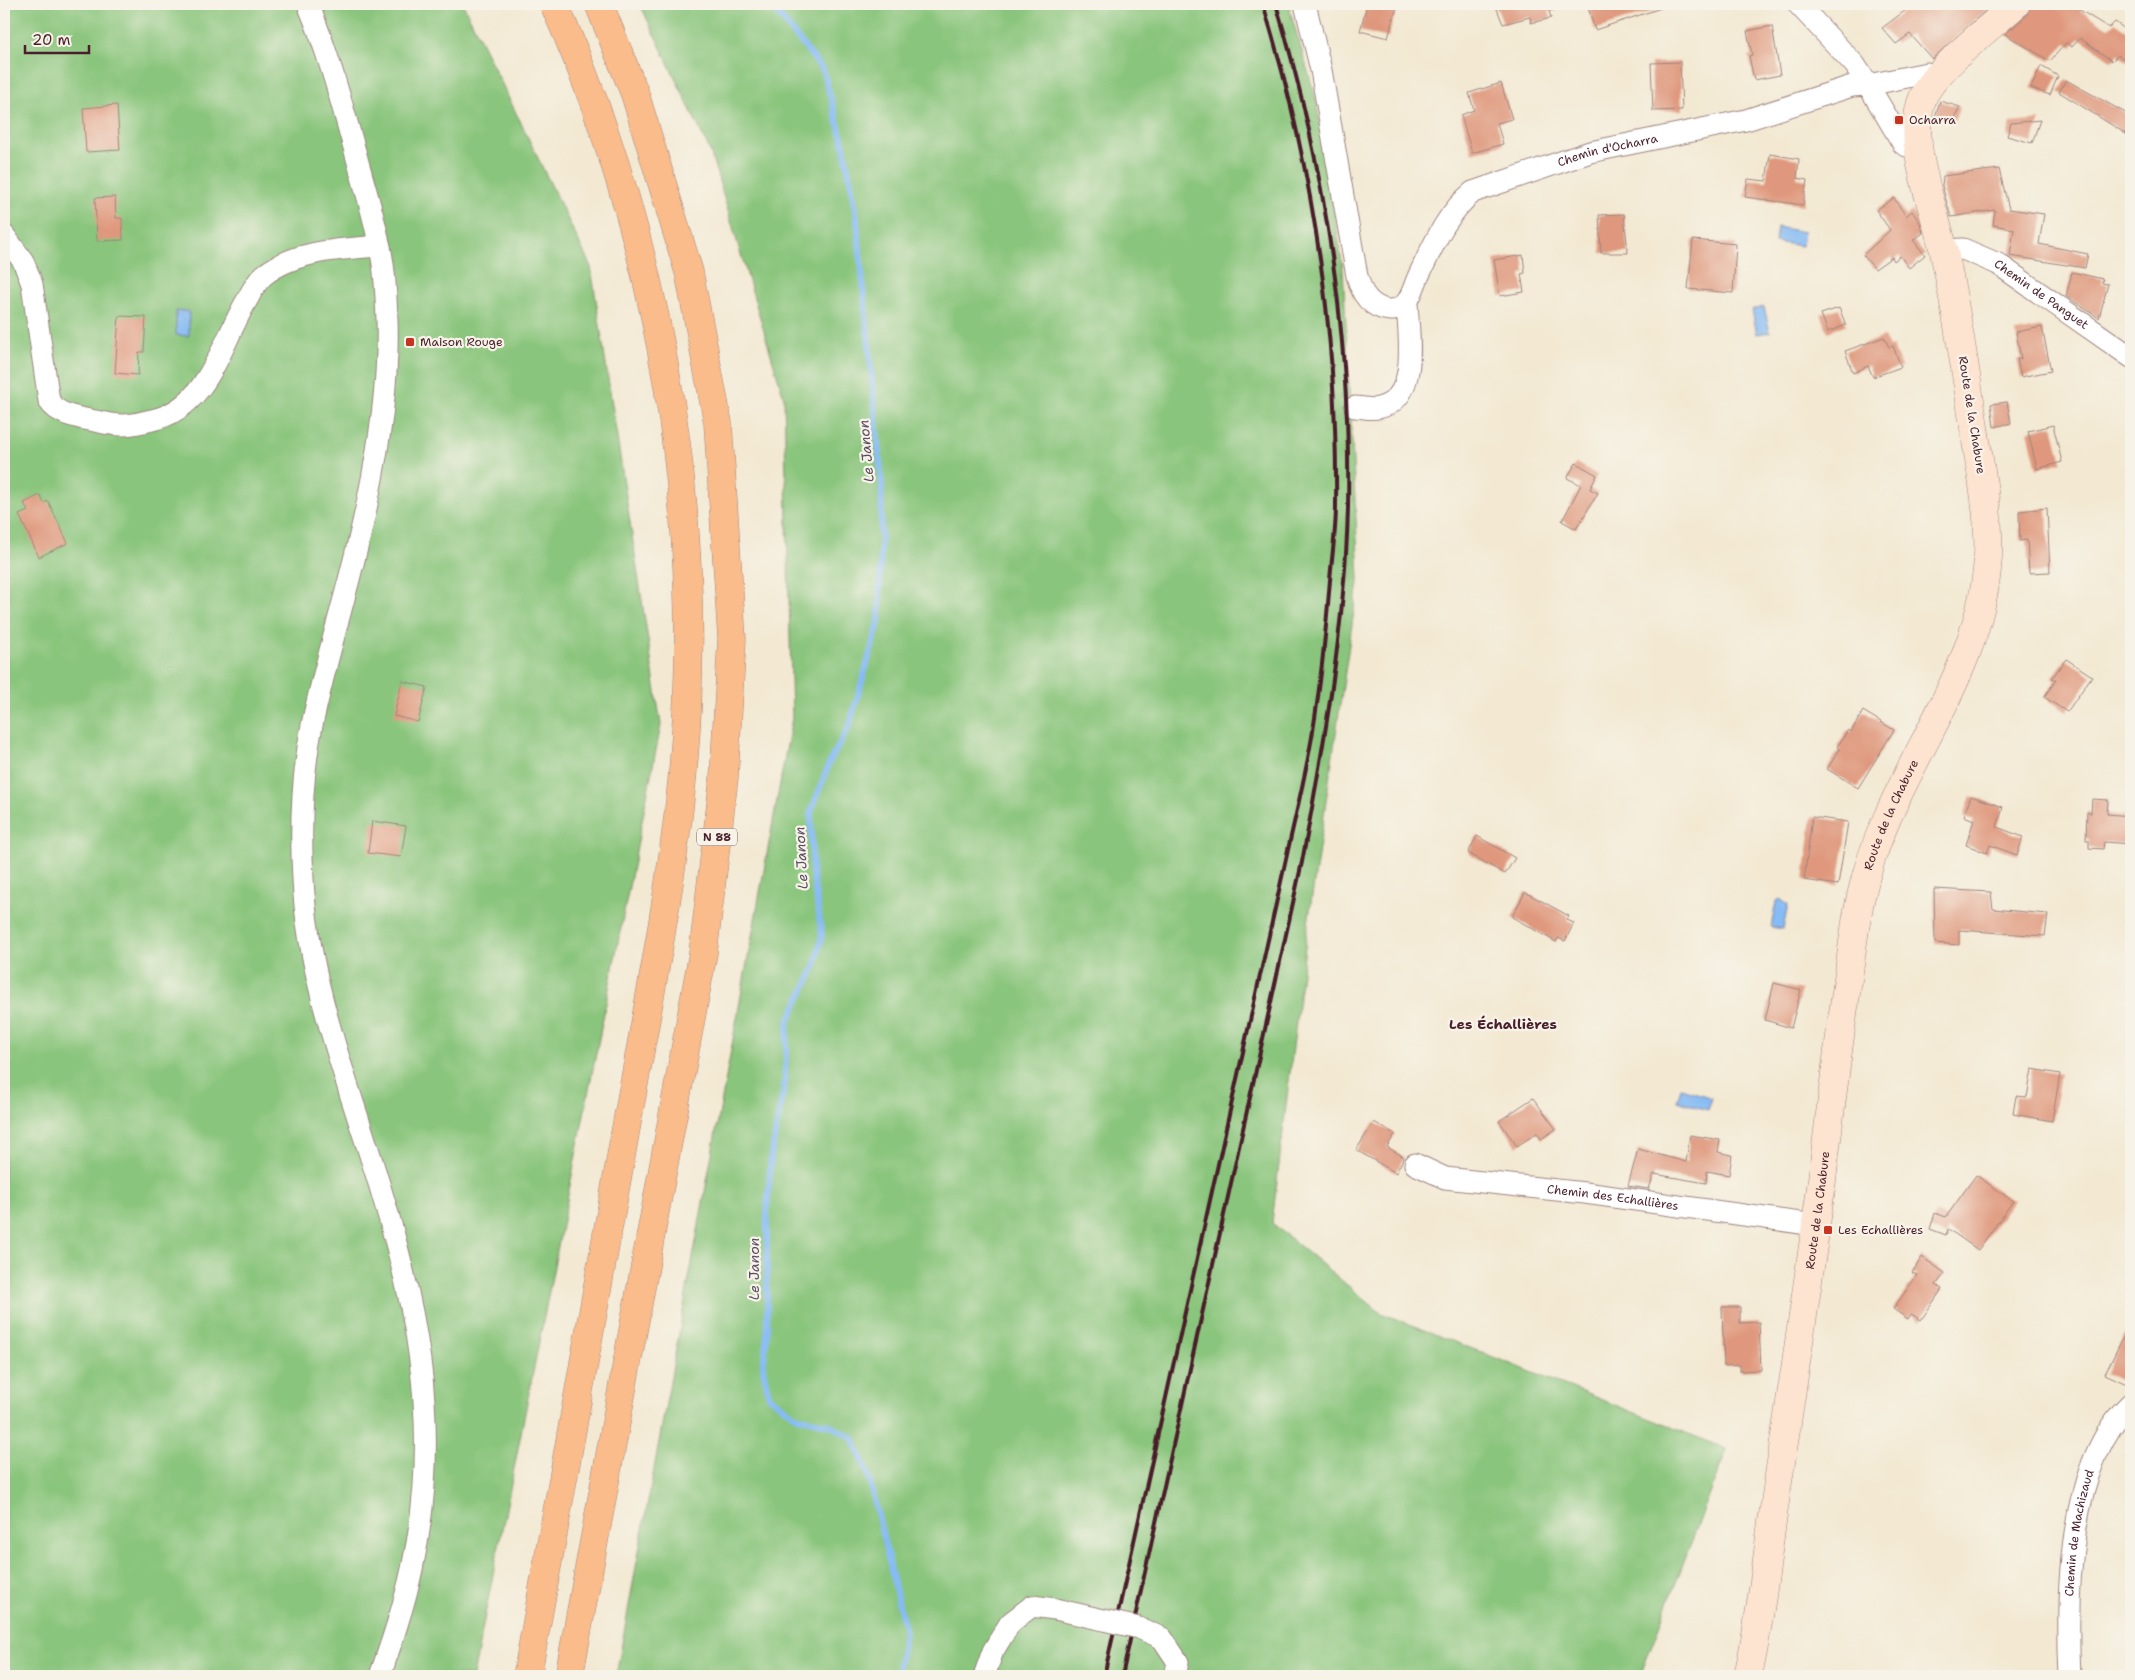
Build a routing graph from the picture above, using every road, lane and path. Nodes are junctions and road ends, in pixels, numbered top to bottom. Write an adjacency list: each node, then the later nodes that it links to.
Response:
1 (308, 4): 11 (street)
2 (554, 4): 20 (highway)
3 (599, 4): 21 (highway, N 88)
4 (1305, 4): 13 (street)
5 (1798, 4): 8 (street)
6 (2016, 4): 7 (main road, Route de la Chabure)
7 (1936, 77): 8 (street, Chemin d'Ocharra); 9 (main road, Route de la Chabure)
8 (1868, 85): 9 (street); 13 (street, Chemin d'Ocharra)
9 (1918, 145): 12 (main road, Route de la Chabure)
10 (4, 235): 11 (street)
11 (380, 246): 19 (street)
12 (1944, 250): 14 (street, Chemin de Panguet); 17 (main road, Route de la Chabure)
13 (1407, 302): 15 (street, Chemin d'Ocharra)
14 (2131, 357)
15 (1355, 407)
16 (1415, 1164): 17 (street, Chemin des Echallières)
17 (1815, 1225): 24 (main road, Route de la Chabure)
18 (2131, 1403): 25 (street, Chemin de Machizaud)
19 (380, 1676)
20 (527, 1676)
21 (569, 1676)
22 (984, 1676): 23 (street, bridge)
23 (1175, 1676)
24 (1748, 1676)
25 (2070, 1676)

